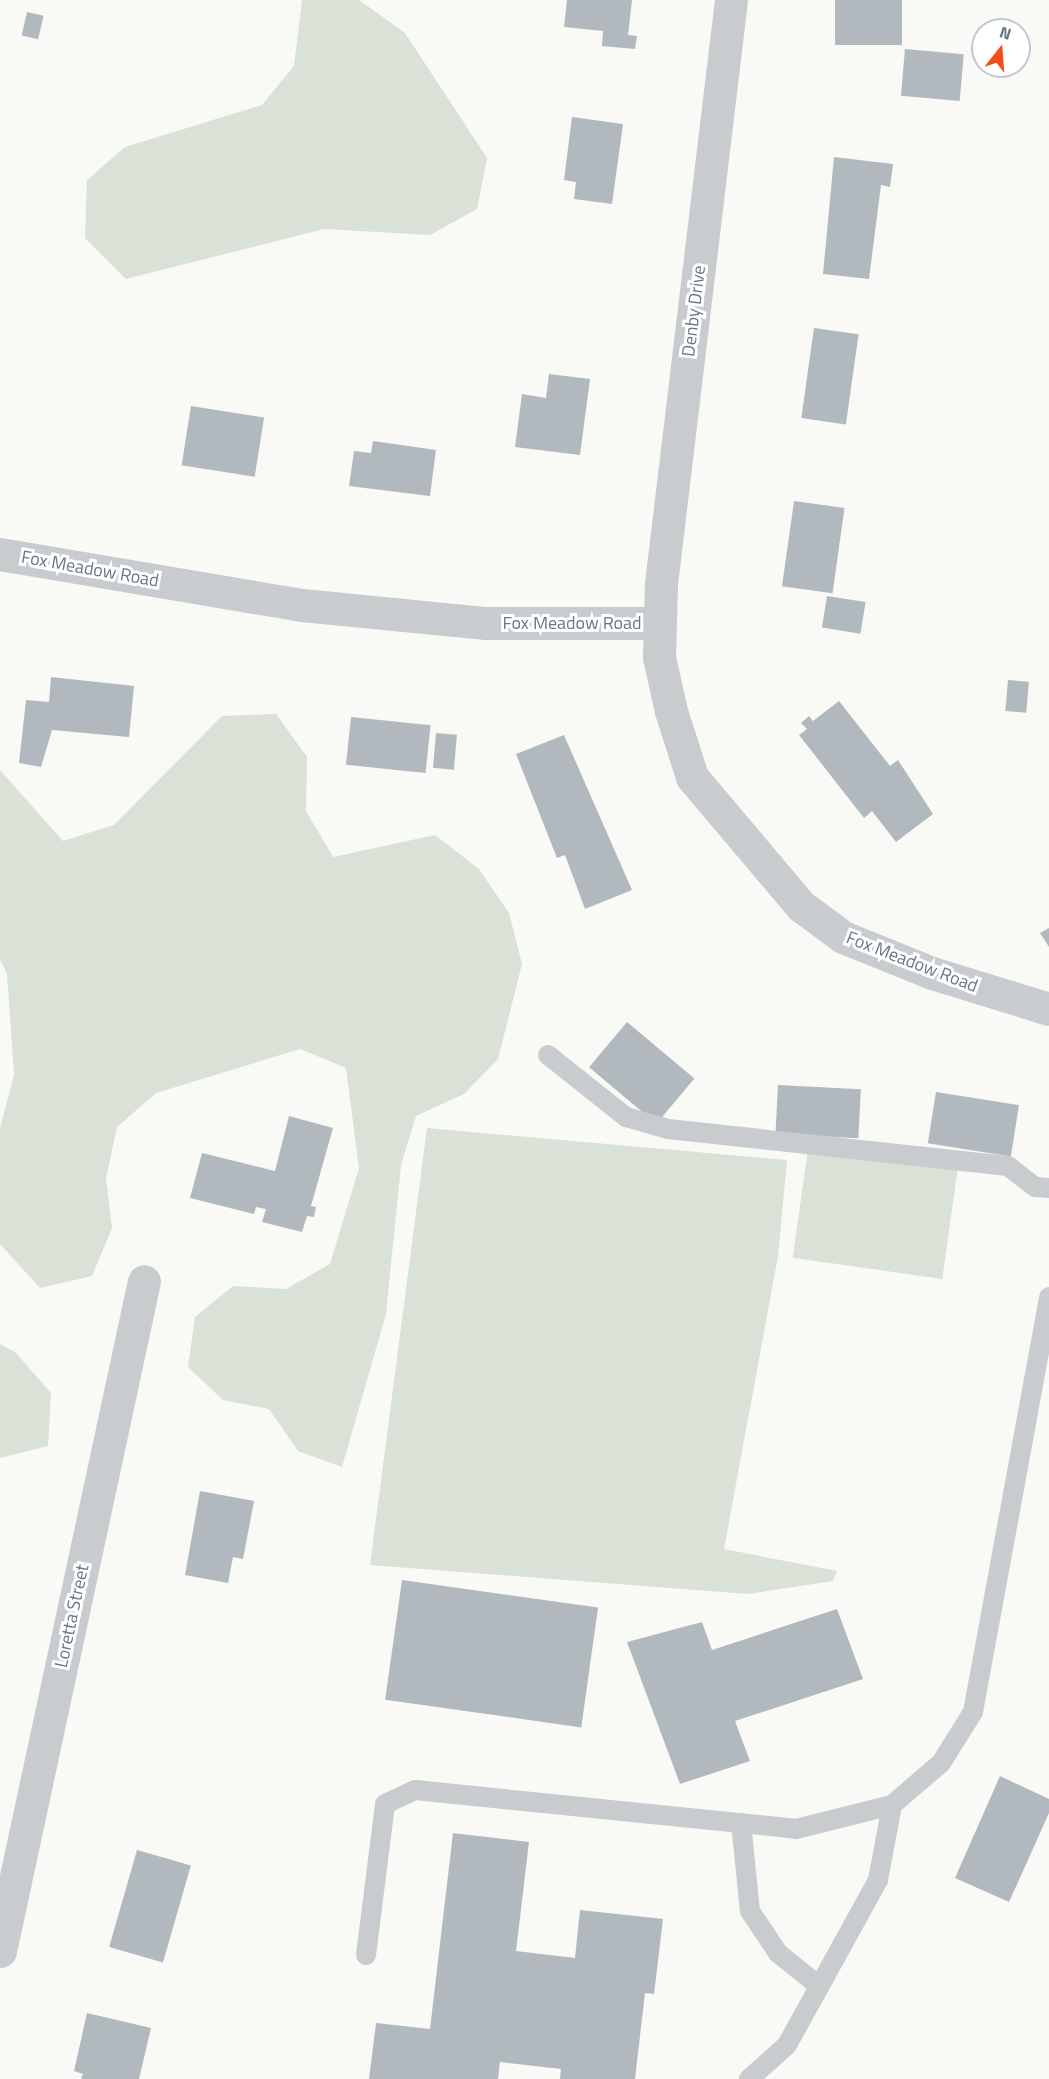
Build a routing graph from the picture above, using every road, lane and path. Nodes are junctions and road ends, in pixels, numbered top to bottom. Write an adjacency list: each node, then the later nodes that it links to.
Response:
1 (731, 0): 3 (street, Denby Drive)
2 (0, 554): 3 (street, Fox Meadow Road)
3 (660, 623): 4 (street, Fox Meadow Road)
4 (1049, 1009)
5 (548, 1055): 6 (lane)
6 (1049, 1188)
7 (144, 1281): 11 (street, Loretta Street)
8 (1049, 1297): 9 (lane)
9 (892, 1804): 10 (lane); 13 (lane)
10 (741, 1823): 12 (lane); 13 (lane)
11 (1, 1937)
12 (366, 1955)
13 (819, 1986): 14 (lane)
14 (749, 2079)

